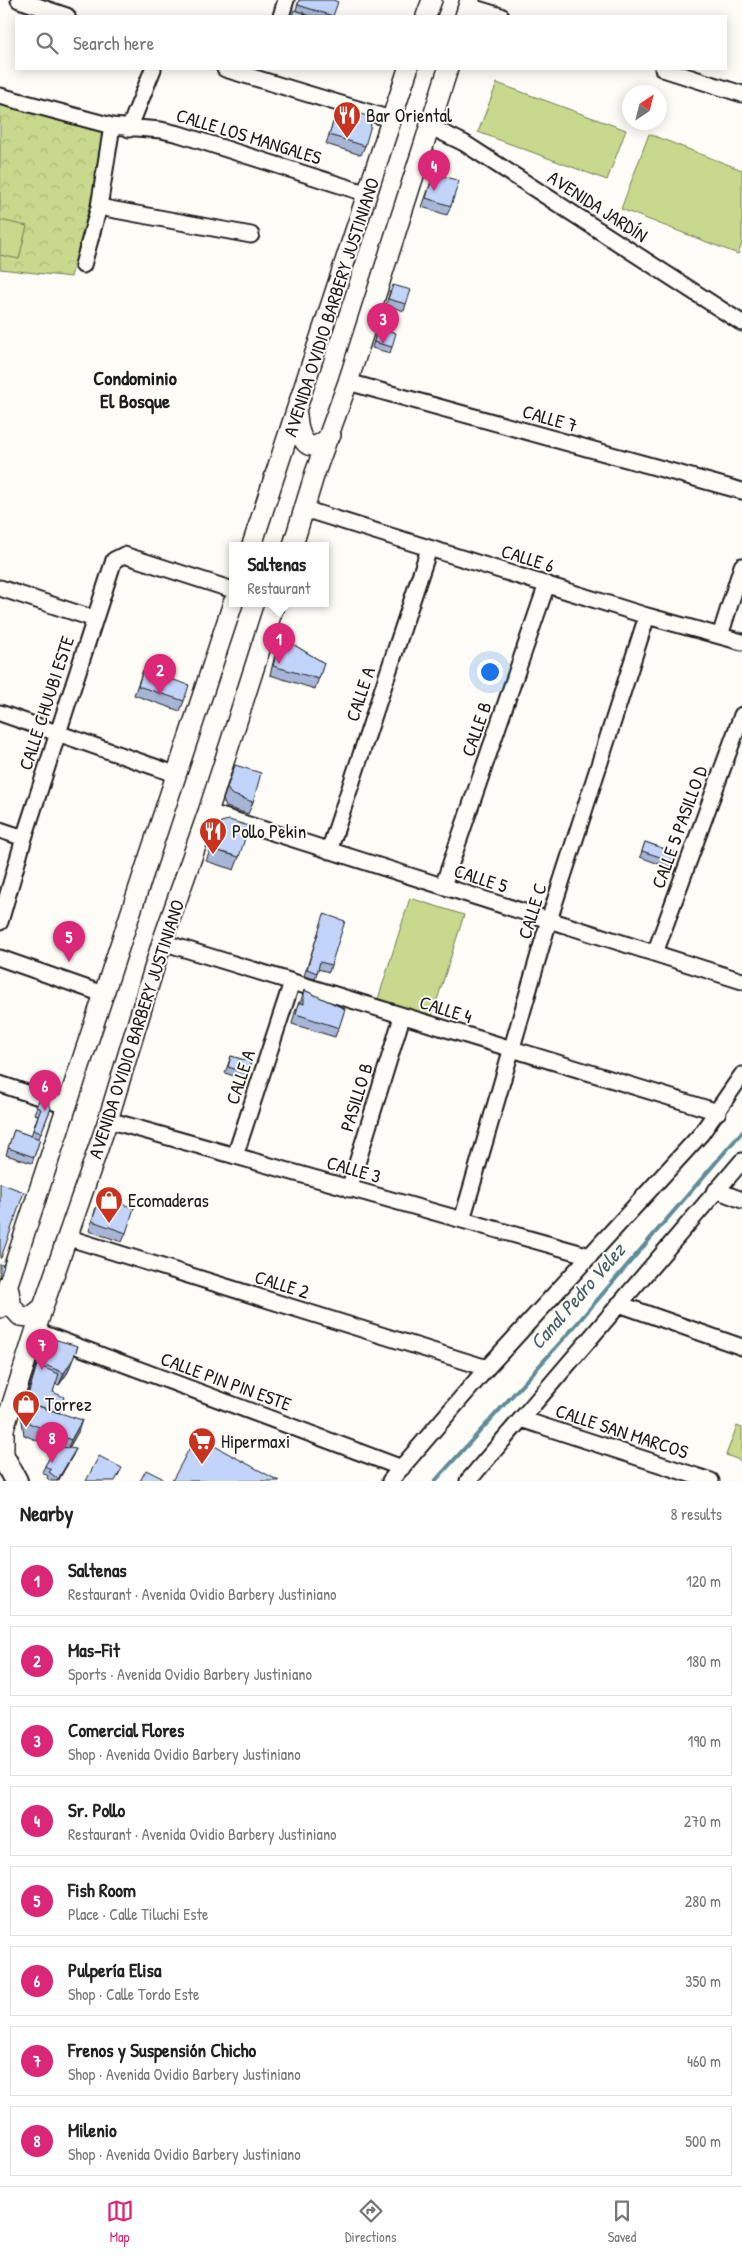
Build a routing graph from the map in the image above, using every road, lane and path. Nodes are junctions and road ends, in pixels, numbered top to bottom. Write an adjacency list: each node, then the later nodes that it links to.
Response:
1 (19, 0): 4 (street)
2 (286, 0): 7 (street)
3 (432, 0): 8 (main road)
4 (50, 5): 6 (street)
5 (468, 7): 9 (street)
6 (65, 15)
7 (281, 15)
8 (426, 15)
9 (497, 15)
10 (153, 70): 21 (street)
11 (233, 70): 15 (street)
12 (408, 70): 18 (main road, AVENIDA OVIDIO BARBERY JUSTINIANO)
13 (448, 70): 20 (main road, AVENIDA OVIDIO BARBERY JUSTINIANO)
14 (667, 70): 16 (street)
15 (263, 74): 18 (street)
16 (742, 94)
17 (0, 96): 19 (street, CALLE LOS MANGALES)
18 (391, 119): 22 (main road, AVENIDA OVIDIO BARBERY JUSTINIANO)
19 (112, 126): 21 (street, CALLE LOS MANGALES); 23 (street)
20 (428, 126): 26 (street, AVENIDA JARDÍN); 27 (main road, AVENIDA OVIDIO BARBERY JUSTINIANO)
21 (129, 129): 22 (street, CALLE LOS MANGALES)
22 (368, 194): 28 (main road, AVENIDA OVIDIO BARBERY JUSTINIANO)
23 (99, 207): 24 (street); 25 (street)
24 (251, 235)
25 (83, 264)
26 (742, 323)
27 (348, 382): 29 (main road, AVENIDA OVIDIO BARBERY JUSTINIANO); 32 (street, CALLE 7)
28 (297, 411): 29 (main road); 30 (main road, AVENIDA OVIDIO BARBERY JUSTINIANO)
29 (330, 435): 31 (main road, AVENIDA OVIDIO BARBERY JUSTINIANO)
30 (281, 458): 31 (main road); 34 (main road, AVENIDA OVIDIO BARBERY JUSTINIANO)
31 (315, 473): 33 (main road, AVENIDA OVIDIO BARBERY JUSTINIANO)
32 (742, 491)
33 (304, 509): 35 (main road, AVENIDA OVIDIO BARBERY JUSTINIANO); 36 (street, CALLE 6)
34 (253, 542)
35 (294, 542)
36 (429, 549): 38 (street, CALLE 6); 54 (street, CALLE A)
37 (742, 566): 45 (street)
38 (547, 584): 43 (street, CALLE 6); 55 (street, CALLE B)
39 (0, 588): 44 (street)
40 (229, 589): 44 (street, CALLE CHUUBI ESTE)
41 (232, 607): 50 (main road)
42 (274, 607): 51 (main road, AVENIDA OVIDIO BARBERY JUSTINIANO)
43 (647, 616): 45 (street, CALLE 6); 56 (street, CALLE C)
44 (95, 619): 49 (street, CALLE CHUUBI ESTE)
45 (720, 636): 46 (street, CALLE 6)
46 (742, 642)
47 (0, 713): 49 (street)
48 (742, 715): 59 (street, CALLE 5 PASILLO D)
49 (58, 732): 50 (street); 53 (street, CALLE CHUUBI ESTE)
50 (176, 774): 63 (main road)
51 (208, 812): 54 (street, CALLE 5); 58 (main road, AVENIDA OVIDIO BARBERY JUSTINIANO)
52 (0, 830): 53 (street)
53 (24, 838): 57 (street, CALLE CHUUBI ESTE)
54 (329, 851): 55 (street, CALLE 5)
55 (443, 886): 56 (street, CALLE 5)
56 (550, 920): 59 (street, CALLE 5); 65 (street, CALLE C)
57 (0, 922)
58 (162, 942): 62 (street, CALLE 4); 70 (main road, AVENIDA OVIDIO BARBERY JUSTINIANO)
59 (654, 953): 61 (street, CALLE 5)
60 (0, 958): 63 (street)
61 (742, 981)
62 (292, 982): 64 (street, CALLE 4); 71 (street, CALLE A)
63 (103, 994): 68 (main road)
64 (402, 1016): 65 (street, CALLE 4); 73 (street, PASILLO B)
65 (511, 1050): 69 (street, CALLE 4); 76 (street, CALLE C)
66 (742, 1075): 69 (street)
67 (0, 1084): 68 (street)
68 (66, 1106): 79 (main road)
69 (718, 1112): 78 (street)
70 (108, 1120): 71 (street, CALLE 3); 77 (main road, AVENIDA OVIDIO BARBERY JUSTINIANO)
71 (235, 1156): 73 (street, CALLE 3)
72 (742, 1161): 74 (street)
73 (349, 1189): 76 (street, CALLE 3)
74 (716, 1190): 75 (street); 80 (street)
75 (742, 1200)
76 (462, 1220): 78 (street, CALLE 3)
77 (66, 1237): 81 (main road, AVENIDA OVIDIO BARBERY JUSTINIANO); 85 (street, CALLE 2)
78 (590, 1256): 85 (street)
79 (8, 1284): 81 (main road); 82 (main road)
80 (619, 1304): 84 (street); 86 (street)
81 (43, 1307): 83 (main road, AVENIDA OVIDIO BARBERY JUSTINIANO)
82 (0, 1308)
83 (36, 1331): 87 (main road, AVENIDA OVIDIO BARBERY JUSTINIANO); 88 (street, CALLE PIN PIN ESTE)
84 (742, 1348)
85 (487, 1368): 88 (street)
86 (521, 1419): 91 (street); 92 (street, CALLE SAN MARCOS)
87 (2, 1454): 89 (highway)
88 (402, 1468): 90 (street)
89 (16, 1481)
90 (390, 1481)
91 (468, 1481)
92 (711, 1481)

